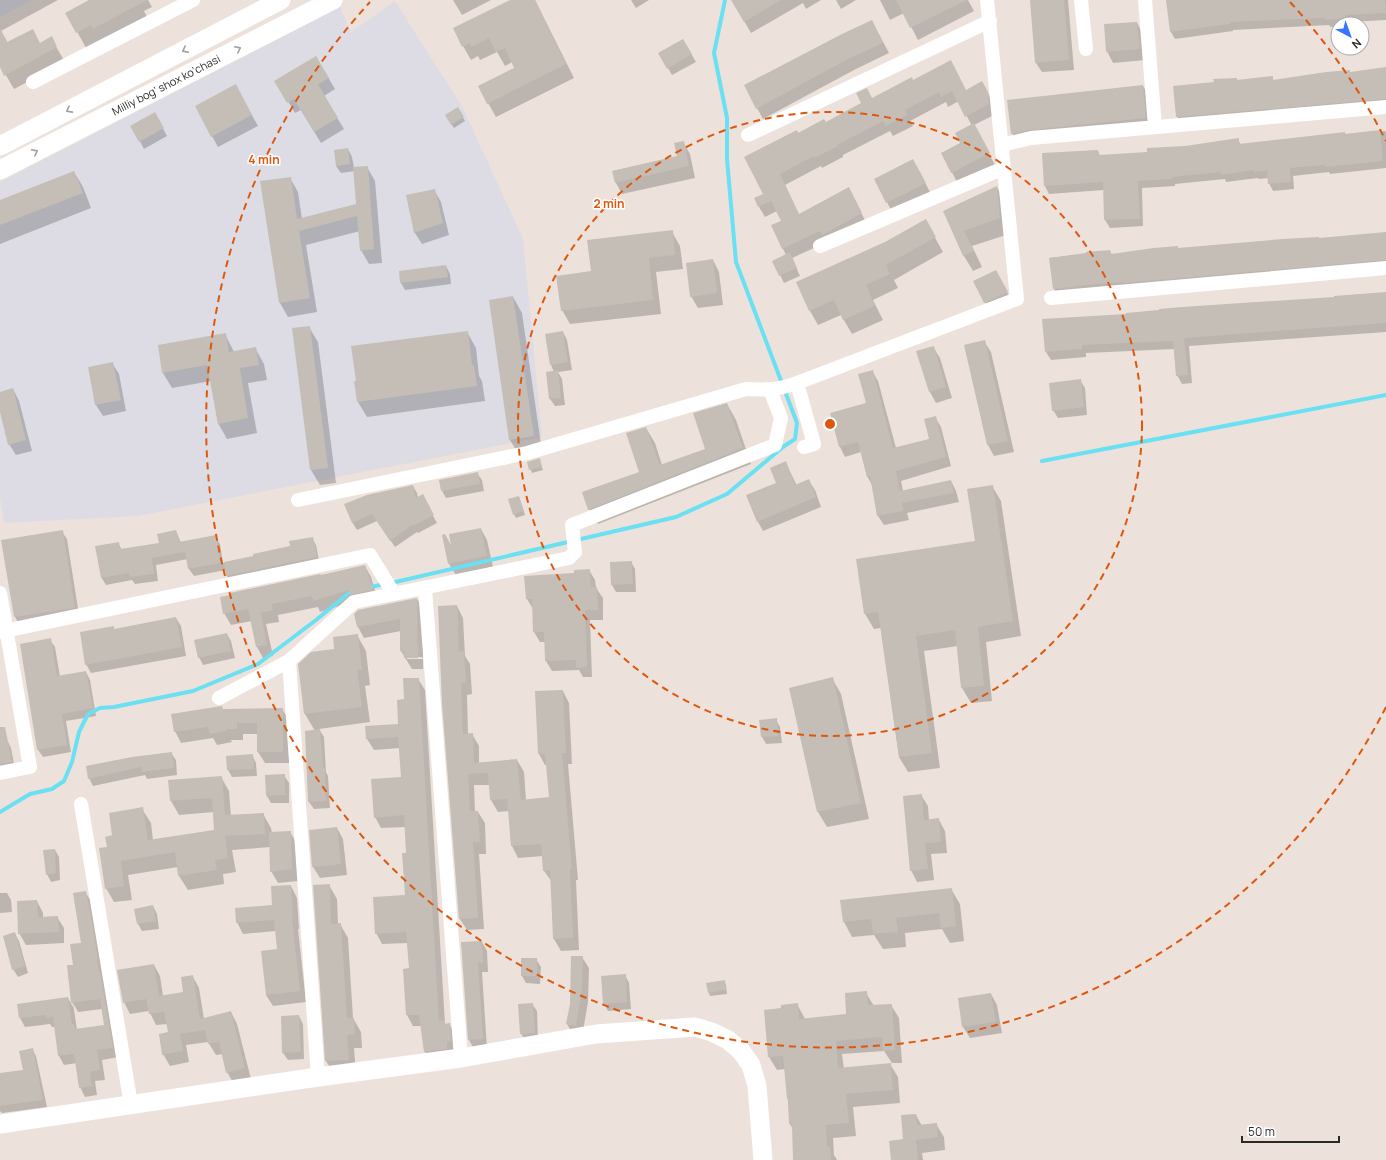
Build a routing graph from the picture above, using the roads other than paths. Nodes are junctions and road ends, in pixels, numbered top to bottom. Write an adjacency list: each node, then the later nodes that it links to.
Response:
1 (194, 0): 9 (street)
2 (282, 0): 10 (main road, Milliy bog‘ shox ko‘chasi, one-way to 10)
3 (332, 0): 12 (main road, Milliy bog‘ shox ko‘chasi, one-way to 3)
4 (987, 0): 7 (street)
5 (1081, 0): 8 (street)
6 (1145, 0): 13 (street)
7 (990, 21): 14 (street); 15 (street)
8 (1086, 50)
9 (34, 82)
10 (102, 93): 12 (main road); 16 (main road, Milliy bog‘ shox ko‘chasi, one-way to 16)
11 (1386, 107): 13 (street)
12 (113, 113): 18 (main road, Milliy bog‘ shox ko‘chasi, one-way to 12)
13 (1155, 127): 15 (street)
14 (748, 135)
15 (1002, 145): 17 (street)
16 (0, 146)
17 (1004, 168): 19 (street); 22 (street)
18 (0, 170)
19 (820, 246)
20 (1386, 268): 21 (street)
21 (1050, 298)
22 (797, 383): 23 (street); 24 (street)
23 (770, 390): 25 (street); 27 (street)
24 (804, 447)
25 (298, 500)
26 (389, 587): 27 (street); 29 (street); 30 (street)
27 (426, 588): 34 (street)
28 (0, 593): 29 (street)
29 (4, 631): 32 (street)
30 (289, 661): 31 (street); 35 (street)
31 (219, 698)
32 (0, 773)
33 (81, 804): 36 (street)
34 (461, 1058): 35 (main road); 38 (main road)
35 (318, 1077): 36 (main road)
36 (131, 1105): 37 (main road)
37 (0, 1124)
38 (763, 1160)

